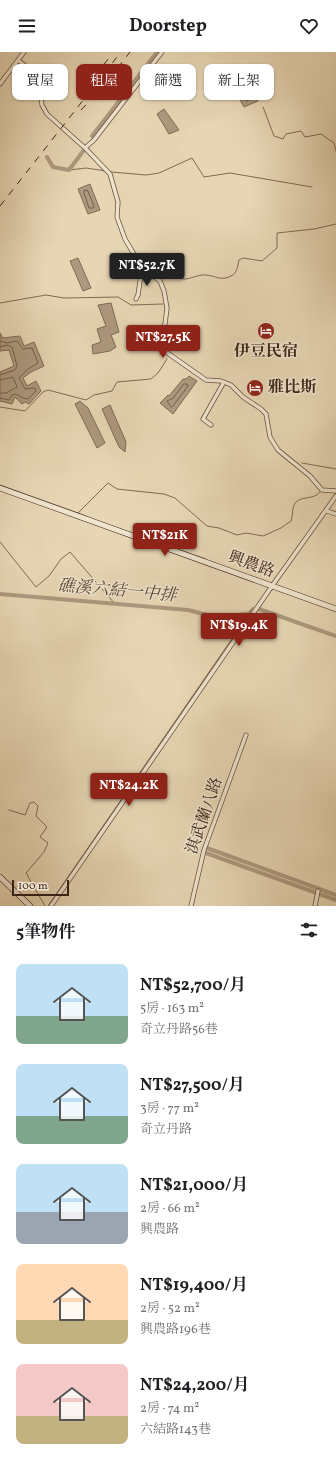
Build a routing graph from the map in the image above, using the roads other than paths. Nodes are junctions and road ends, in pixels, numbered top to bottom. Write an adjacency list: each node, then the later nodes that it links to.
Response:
1 (24, 52): 3 (street)
2 (162, 52): 5 (street)
3 (18, 60): 4 (street); 5 (street)
4 (0, 84)
5 (85, 148): 6 (street)
6 (142, 268): 7 (street); 8 (street)
7 (136, 299)
8 (224, 382): 9 (street); 11 (street)
9 (211, 425)
10 (0, 488): 15 (street, 興農路)
11 (336, 491)
12 (336, 496): 13 (street)
13 (327, 511): 14 (street); 15 (street)
14 (336, 514)
15 (272, 586): 16 (street, 興農路); 21 (street)
16 (336, 609)
17 (246, 734): 22 (street, 淇武蘭八路)
18 (0, 877): 20 (street)
19 (318, 892): 23 (street)
20 (30, 906)
21 (51, 906)
22 (191, 906)
23 (315, 906)

